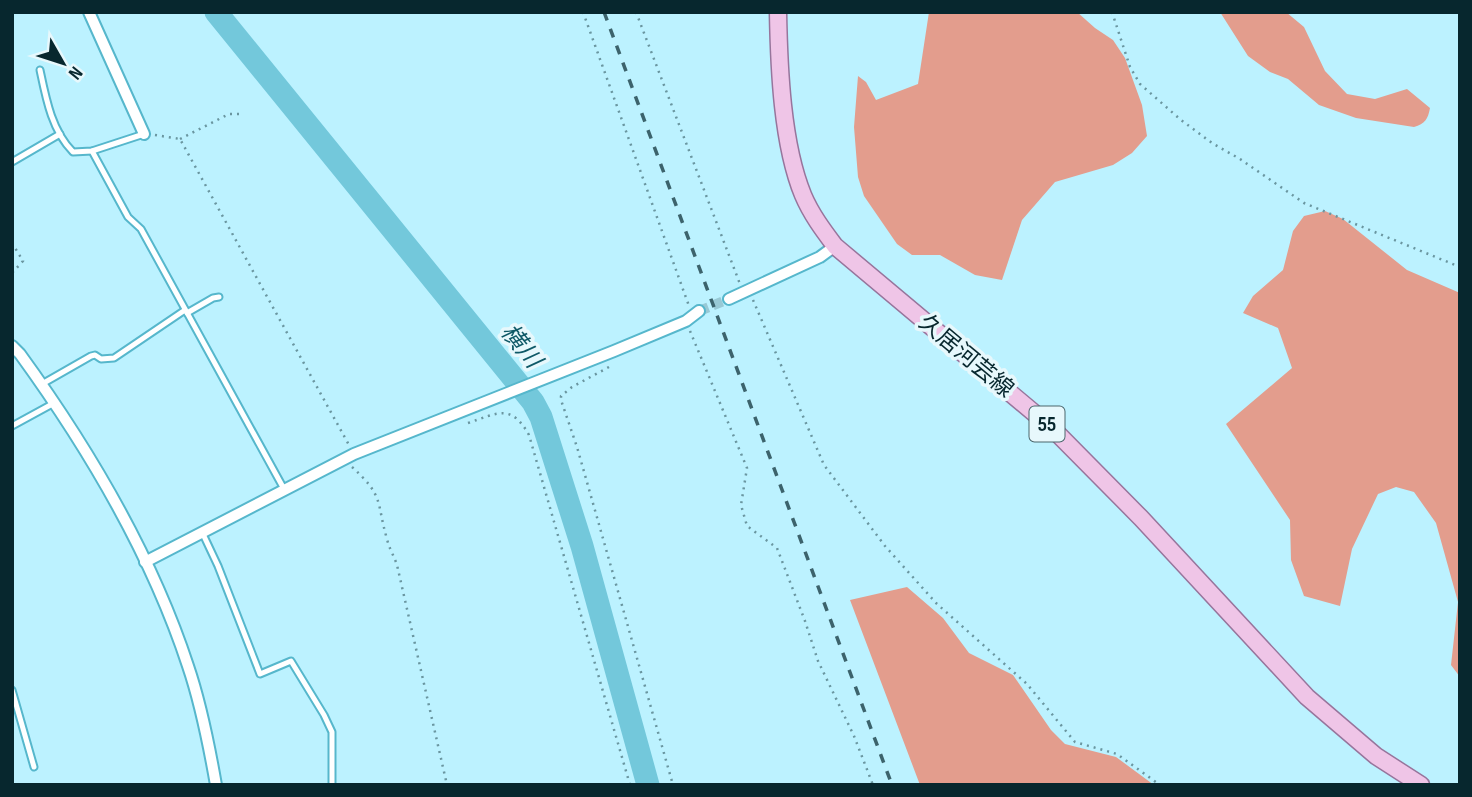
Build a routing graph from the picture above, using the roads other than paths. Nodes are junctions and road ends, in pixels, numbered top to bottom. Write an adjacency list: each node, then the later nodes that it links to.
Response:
1 (89, 12): 5 (street)
2 (778, 12): 8 (main road, 久居河芸線 / 55)
3 (40, 70): 4 (lane)
4 (60, 134): 6 (lane); 7 (lane)
5 (144, 134): 6 (lane)
6 (92, 150): 11 (lane)
7 (12, 162)
8 (835, 246): 10 (street); 24 (main road, 久居河芸線 / 55)
9 (219, 297): 11 (lane)
10 (729, 299)
11 (186, 312): 14 (lane); 17 (lane)
12 (692, 316): 17 (street)
13 (12, 346): 14 (street)
14 (42, 384): 15 (street)
15 (56, 402): 16 (lane); 19 (street)
16 (12, 426)
17 (284, 489): 18 (street)
18 (202, 531): 19 (street); 23 (lane)
19 (145, 562): 22 (street)
20 (12, 690): 21 (lane)
21 (34, 767)
22 (216, 785)
23 (332, 785)
24 (1422, 785)

